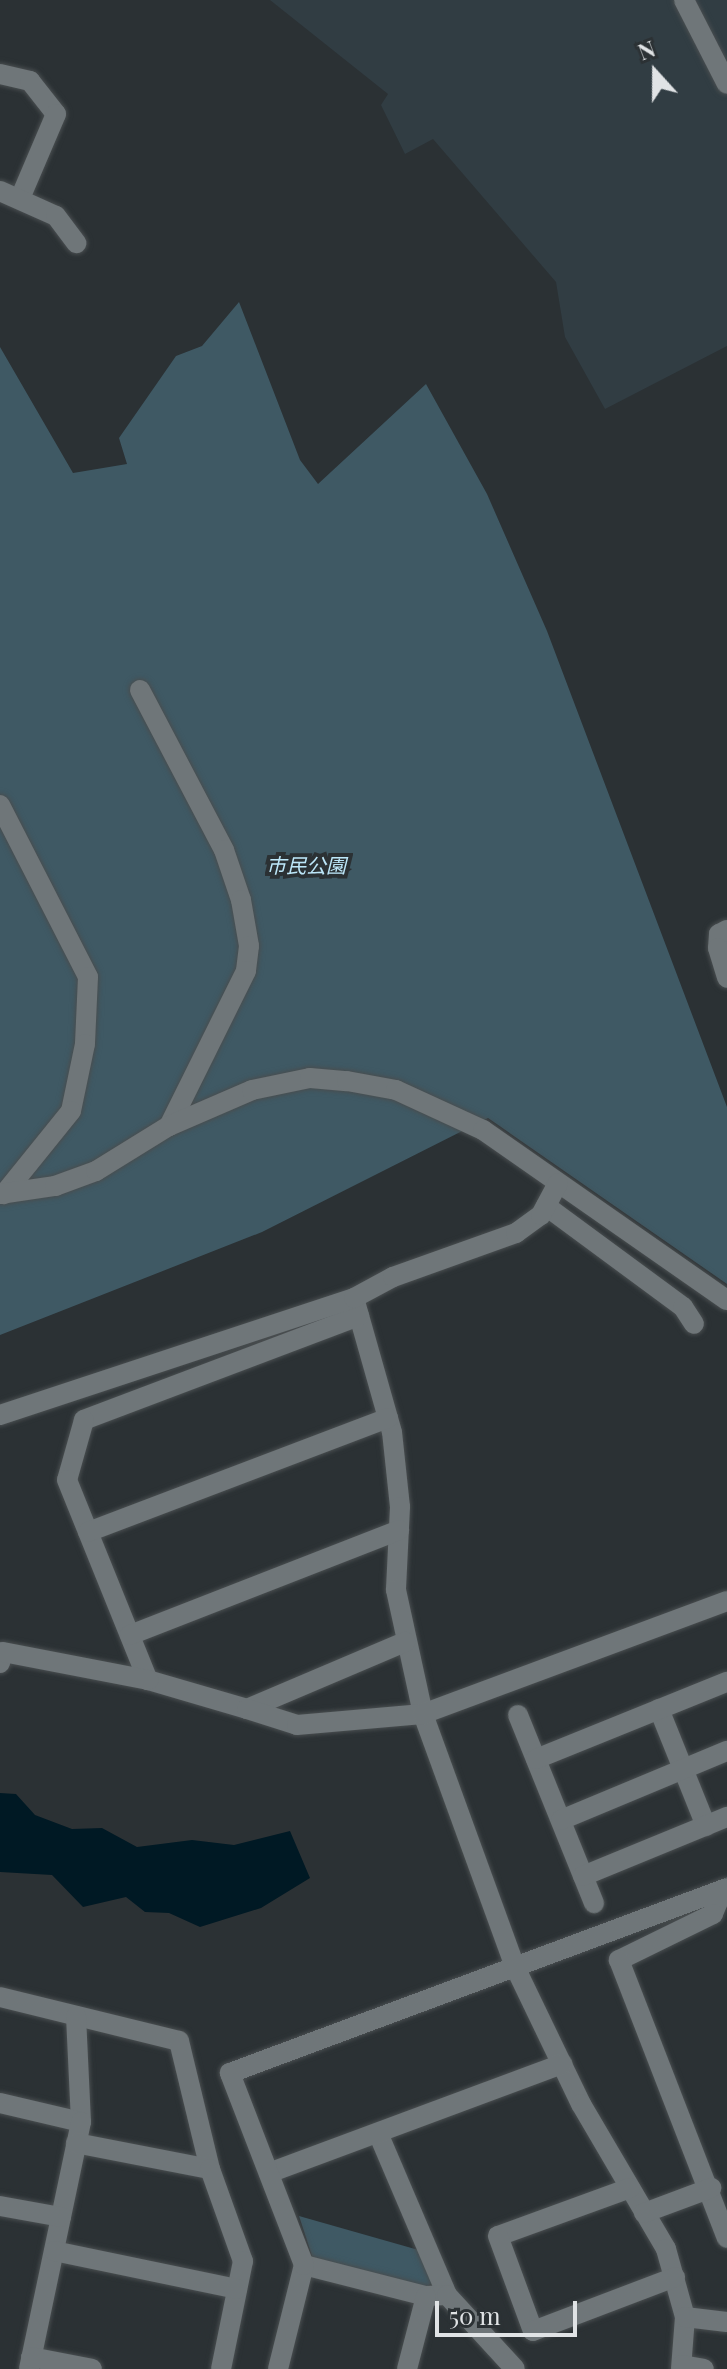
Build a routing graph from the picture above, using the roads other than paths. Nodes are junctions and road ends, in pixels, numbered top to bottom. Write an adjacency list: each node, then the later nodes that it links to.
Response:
1 (684, 0): 3 (street)
2 (0, 74): 5 (street)
3 (727, 84)
4 (0, 191): 5 (street)
5 (21, 196): 6 (street)
6 (76, 243)
7 (140, 690): 11 (street)
8 (0, 805): 13 (street)
9 (727, 930): 10 (street)
10 (727, 978)
11 (169, 1126): 12 (street); 13 (street)
12 (558, 1183): 14 (street); 15 (street)
13 (2, 1194)
14 (546, 1206): 16 (street); 17 (street)
15 (727, 1300)
16 (357, 1307): 18 (street); 19 (street); 21 (street)
17 (694, 1324)
18 (0, 1415)
19 (388, 1418): 20 (street); 21 (street)
20 (399, 1530): 23 (street); 24 (street)
21 (88, 1532): 23 (street)
22 (727, 1601): 30 (street)
23 (130, 1635): 26 (street)
24 (405, 1642): 28 (street); 30 (street)
25 (0, 1663): 26 (street)
26 (148, 1680): 28 (street)
27 (727, 1682): 29 (street)
28 (247, 1709): 30 (street)
29 (659, 1709): 33 (street); 34 (street)
30 (423, 1714): 41 (street)
31 (518, 1715): 33 (street)
32 (727, 1751): 34 (street)
33 (536, 1759): 36 (street)
34 (684, 1769): 36 (street); 37 (street)
35 (727, 1817): 37 (street)
36 (561, 1820): 38 (street)
37 (706, 1826): 38 (street)
38 (583, 1876): 40 (street)
39 (725, 1889): 41 (street); 52 (street)
40 (594, 1903)
41 (516, 1969): 44 (street); 50 (street)
42 (0, 1997): 43 (street)
43 (76, 2016): 46 (street); 49 (street)
44 (562, 2064): 47 (street); 51 (street)
45 (0, 2103): 46 (street)
46 (81, 2122): 48 (street)
47 (378, 2133): 50 (street); 61 (street)
48 (76, 2143): 49 (street); 55 (street)
49 (210, 2169): 60 (street)
50 (269, 2173): 58 (street)
51 (630, 2188): 54 (street); 59 (street)
52 (711, 2188): 54 (street); 56 (street)
53 (0, 2206): 55 (street)
54 (644, 2213): 59 (street)
55 (61, 2217): 57 (street)
56 (727, 2238)
57 (54, 2251): 60 (street); 65 (street)
58 (304, 2265): 62 (street); 69 (street)
59 (675, 2277): 63 (street)
60 (237, 2289): 68 (street)
61 (447, 2295): 62 (street); 71 (street)
62 (426, 2296): 70 (street)
63 (685, 2317): 64 (street); 66 (street)
64 (727, 2322)
65 (30, 2363): 67 (street)
66 (682, 2367): 72 (street)
67 (92, 2369)
68 (221, 2369)
69 (278, 2369)
70 (407, 2369)
71 (515, 2369)
72 (704, 2369)

